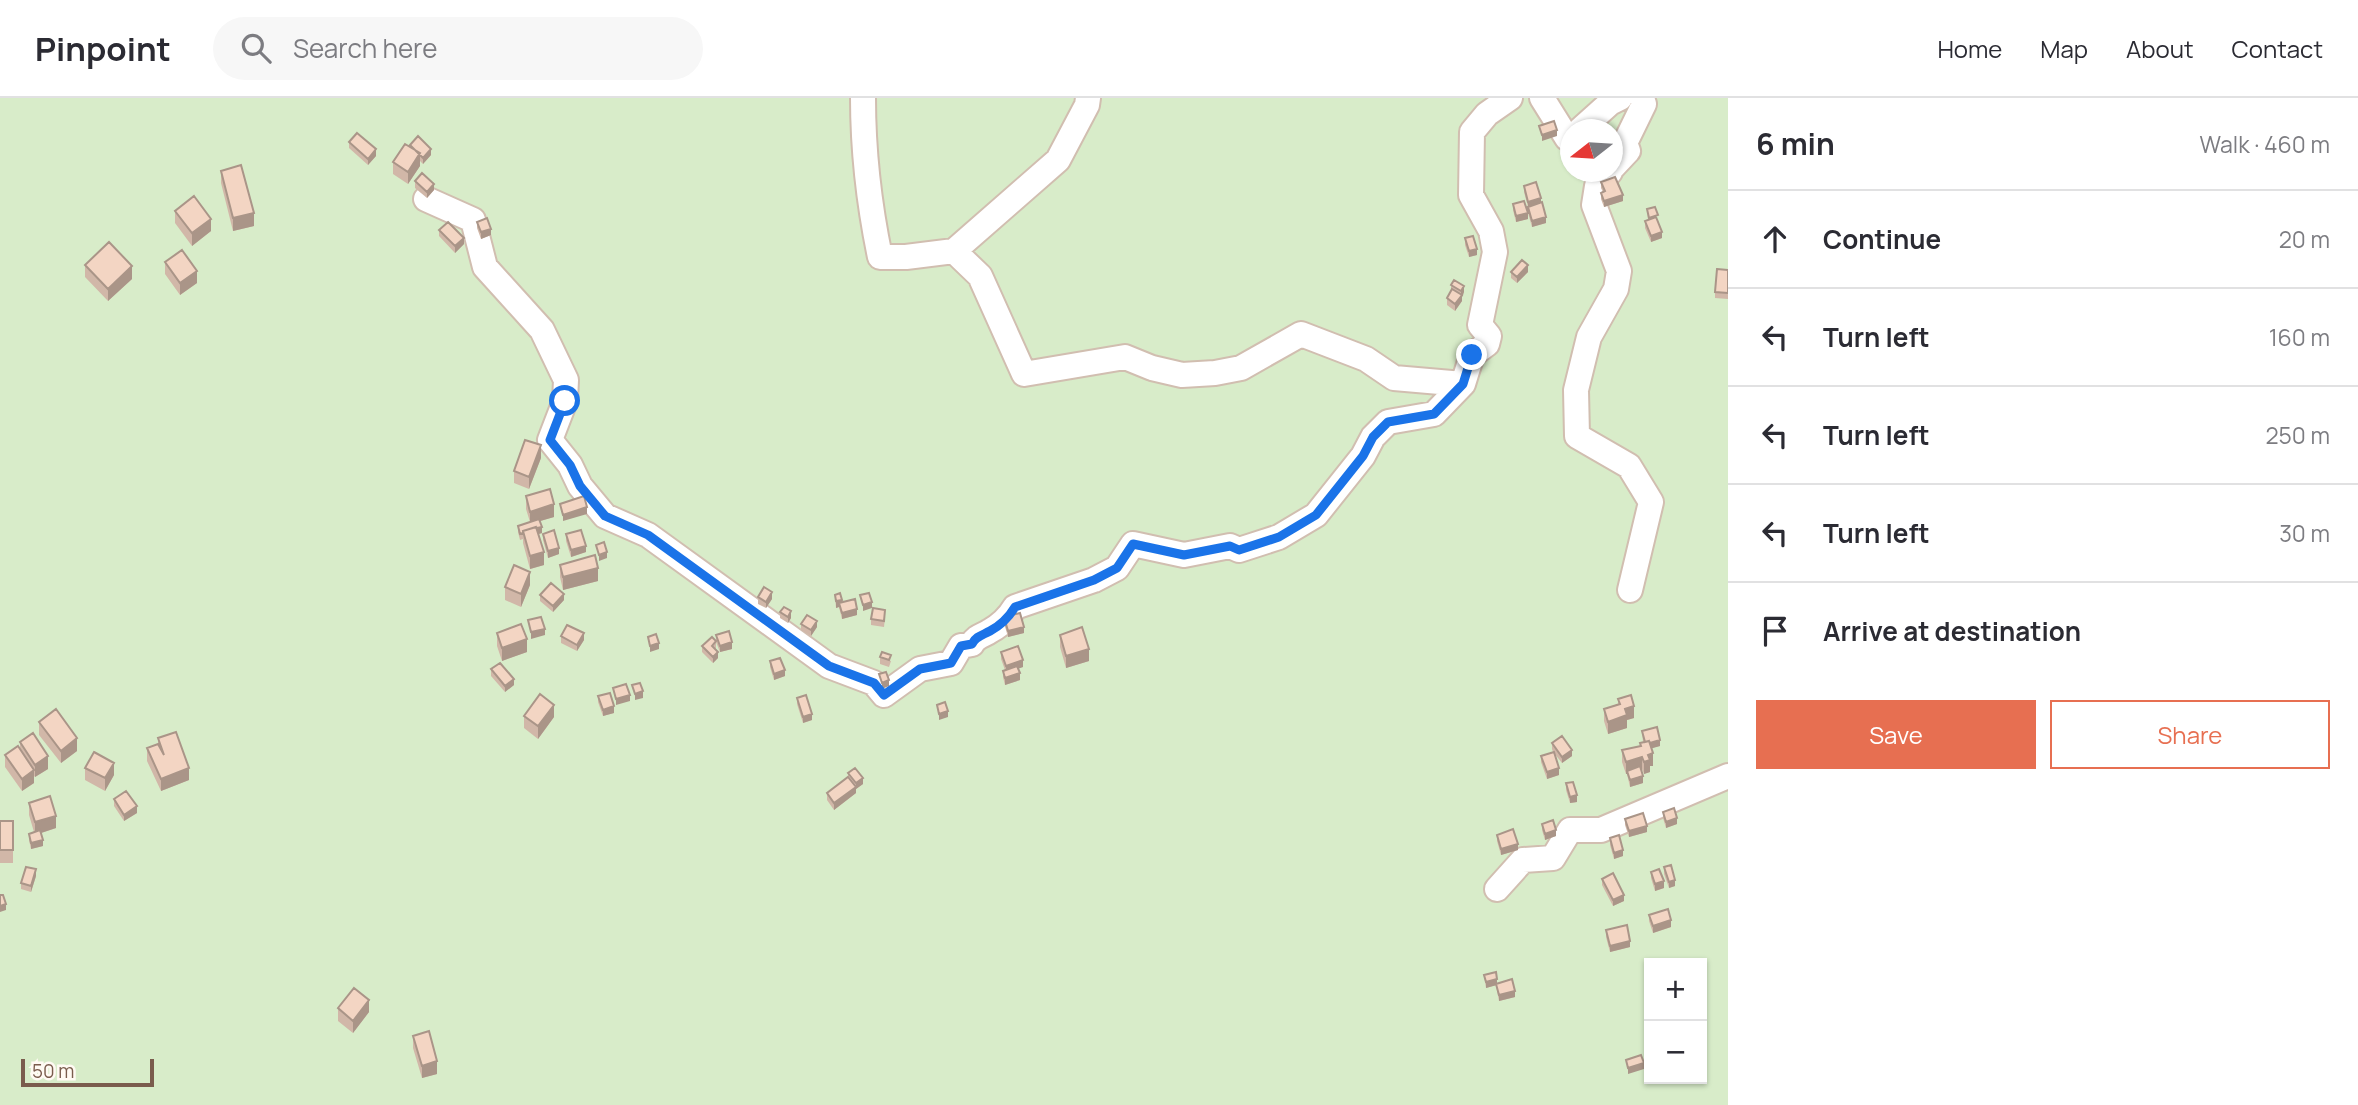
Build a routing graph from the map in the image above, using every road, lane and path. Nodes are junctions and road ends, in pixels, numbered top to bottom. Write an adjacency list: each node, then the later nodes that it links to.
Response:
1 (863, 98): 12 (street)
2 (1088, 98): 12 (street)
3 (1510, 98): 13 (street)
4 (1542, 98): 8 (street)
5 (1620, 98): 7 (street)
6 (1642, 98): 9 (street)
7 (1592, 119)
8 (1560, 127)
9 (1623, 157)
10 (1600, 182): 14 (street)
11 (426, 199): 13 (street)
12 (954, 251): 13 (street)
13 (1463, 384)
14 (1630, 590)
15 (1728, 776): 16 (street)
16 (1497, 889)

